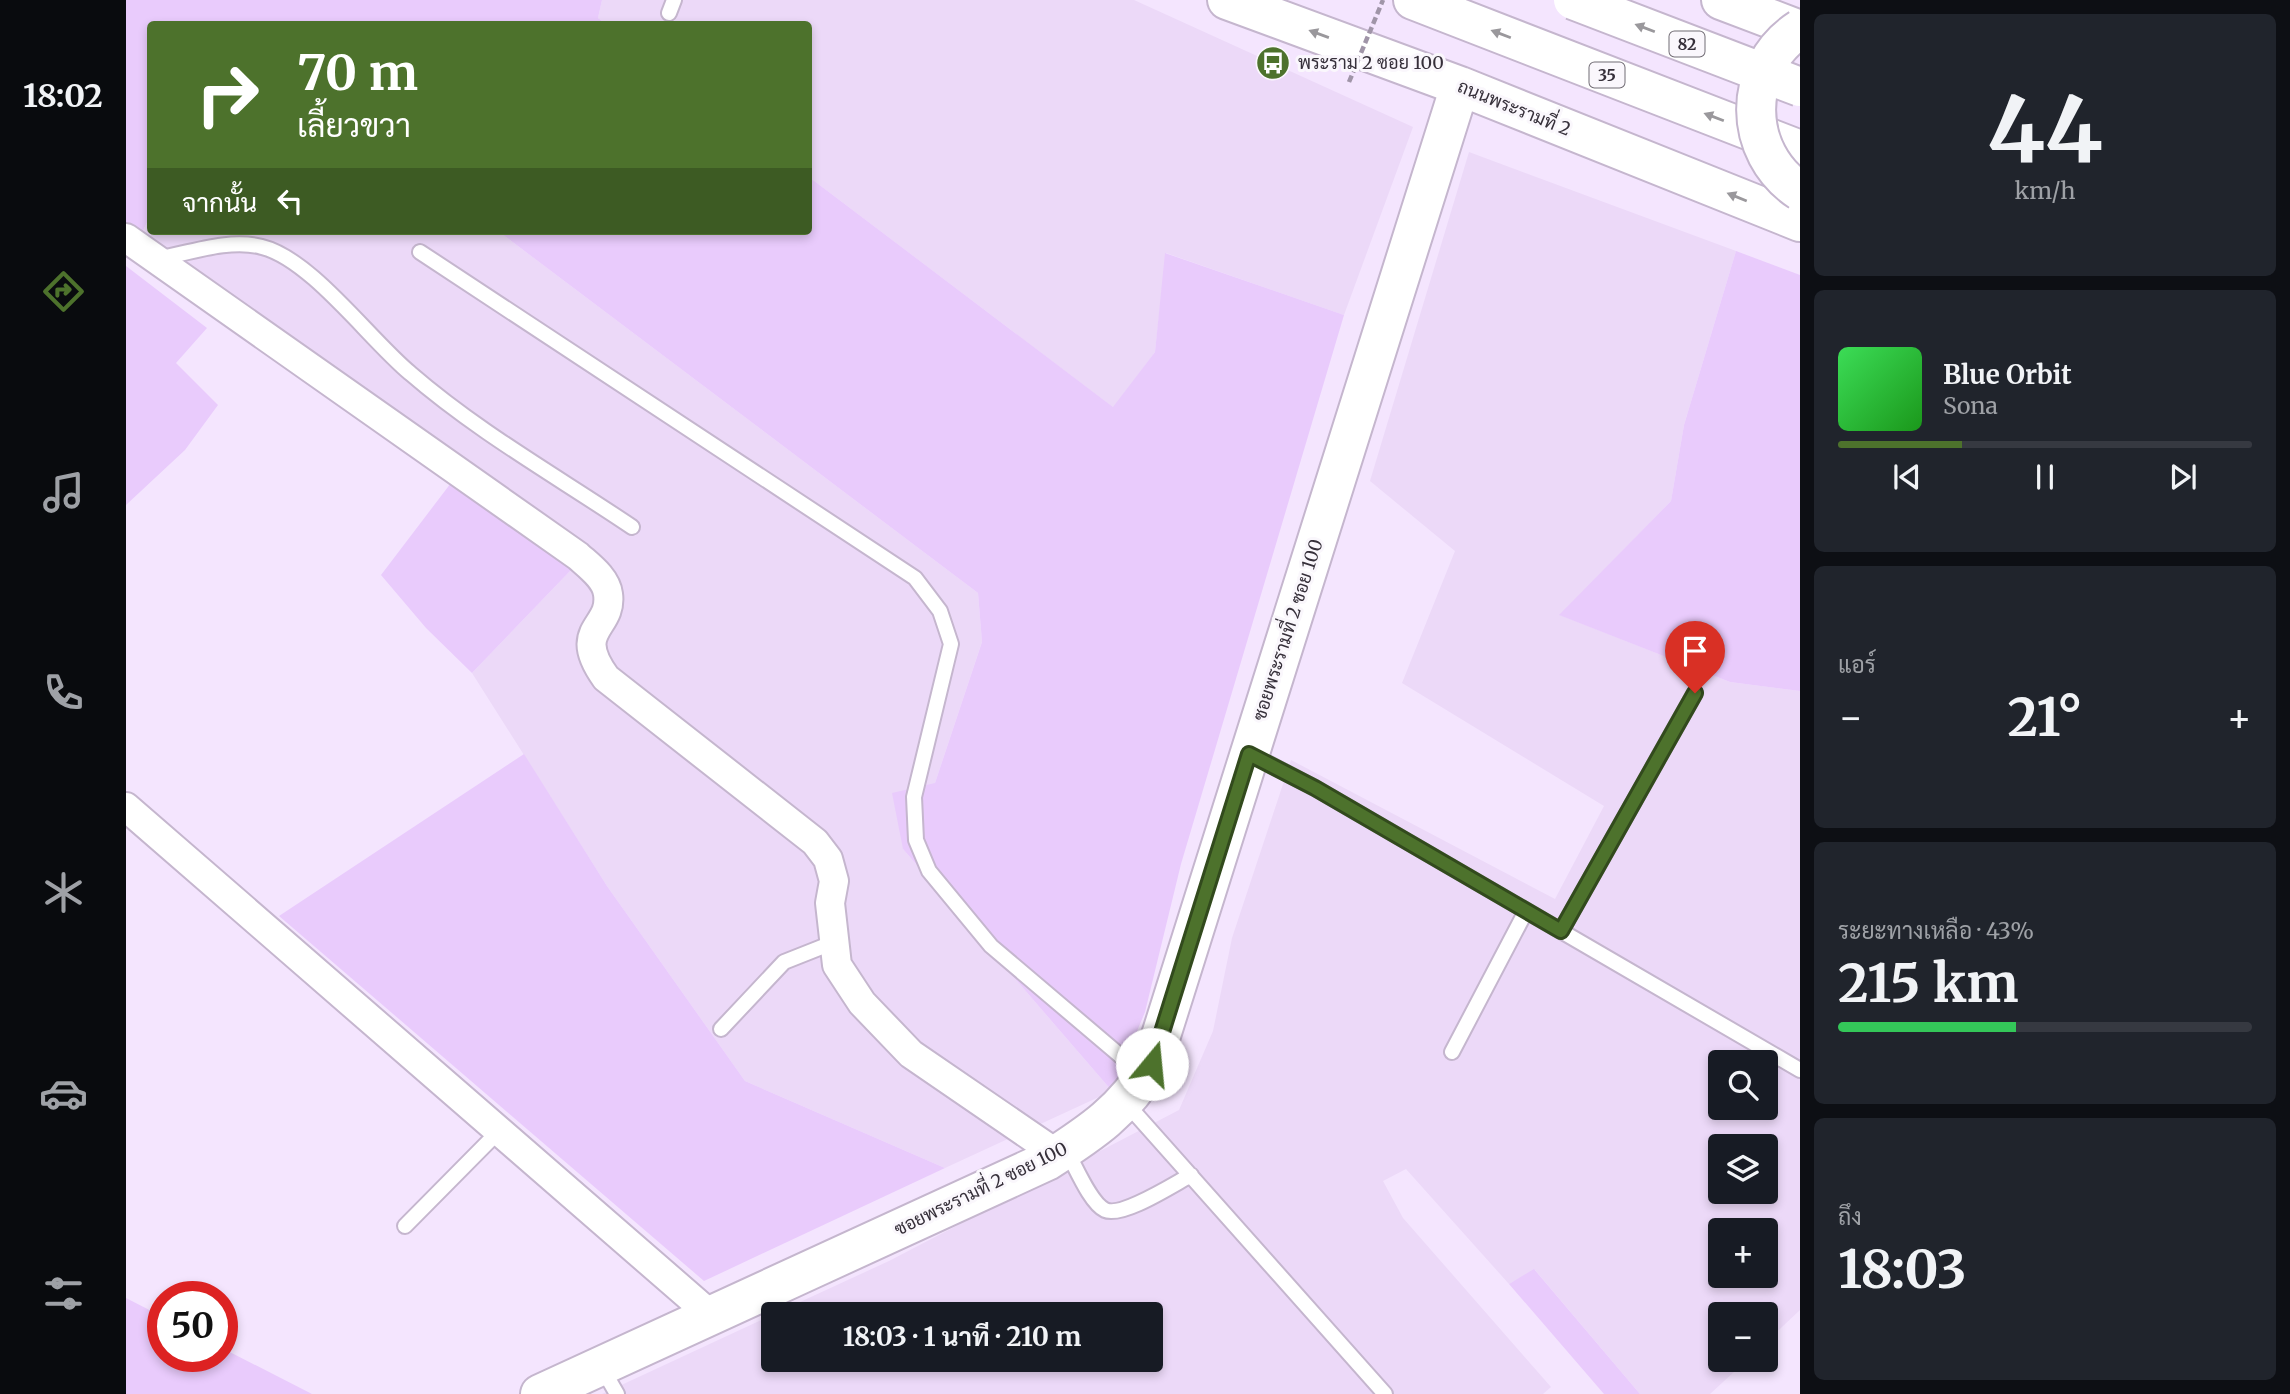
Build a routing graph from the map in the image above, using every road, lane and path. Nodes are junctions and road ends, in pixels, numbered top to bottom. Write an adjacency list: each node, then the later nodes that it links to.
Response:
1 (1227, 0): 10 (main road, ถนนพระรามที่ 2, one-way to 1)
2 (1383, 0): 9 (path, bridge)
3 (1413, 0): 12 (main road, 35, one-way to 3)
4 (1573, 0): 11 (main road, 82, one-way to 4, bridge)
5 (1721, 0): 8 (main road)
6 (1753, 0): 7 (main road)
7 (1800, 18)
8 (1800, 30): 13 (main road, bridge)
9 (1349, 82)
10 (1460, 86): 14 (main road, ถนนพระรามที่ 2, one-way to 10); 20 (main road, ซอยพระรามที่ 2 ซอย 100)
11 (1800, 87)
12 (1800, 150)
13 (1800, 191)
14 (1800, 222)
15 (126, 238): 17 (street)
16 (420, 252): 28 (lane)
17 (154, 259): 18 (lane); 24 (street)
18 (632, 527)
19 (1695, 693): 23 (lane)
20 (1249, 754): 22 (lane); 28 (main road, ซอยพระรามที่ 2 ซอย 100)
21 (126, 807): 29 (street)
22 (1526, 911): 23 (lane); 26 (lane)
23 (1561, 931): 27 (lane)
24 (832, 943): 25 (lane); 30 (street)
25 (721, 1029)
26 (1452, 1052)
27 (1800, 1070)
28 (1135, 1090): 30 (main road, ซอยพระรามที่ 2 ซอย 100); 31 (lane)
29 (499, 1130): 32 (lane); 33 (street)
30 (1061, 1151): 31 (lane); 33 (main road, ซอยพระรามที่ 2 ซอย 100)
31 (1191, 1175): 36 (lane)
32 (405, 1226)
33 (712, 1316): 34 (main road, ซอยพระรามที่ 2 ซอย 100)
34 (609, 1380): 35 (main road, ซอยพระรามที่ 2 ซอย 100)
35 (540, 1394)
36 (1385, 1394)

